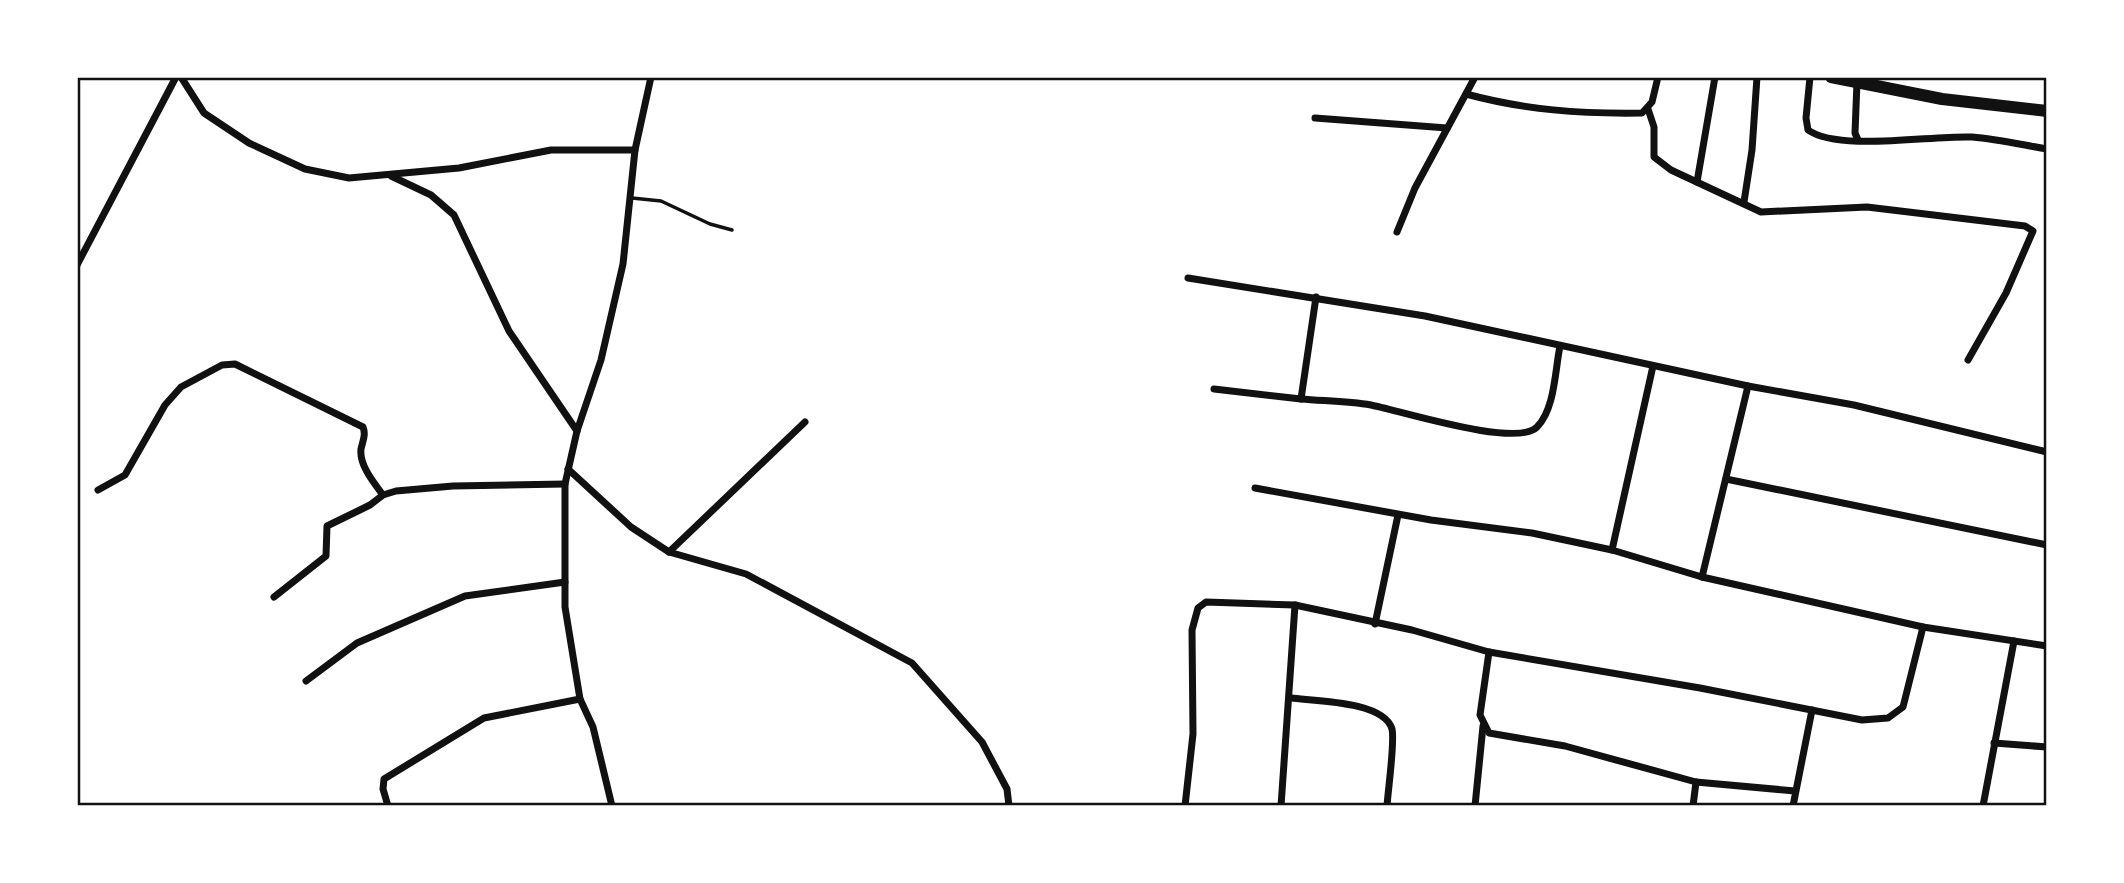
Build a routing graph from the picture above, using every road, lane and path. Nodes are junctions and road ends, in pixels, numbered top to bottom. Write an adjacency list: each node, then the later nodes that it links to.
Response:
1 (178, 77): 18 (street); 24 (street)
2 (651, 77): 17 (street)
3 (1475, 77): 10 (street)
4 (1658, 77): 11 (street)
5 (1715, 77): 19 (street)
6 (1757, 77): 21 (street)
7 (1810, 77): 15 (street)
8 (1831, 77): 9 (main road)
9 (1857, 82): 12 (main road); 15 (street)
10 (1466, 94): 11 (street); 14 (street)
11 (1648, 109): 19 (street)
12 (2047, 111)
13 (1315, 118): 14 (street)
14 (1447, 128): 23 (street)
15 (1857, 139): 16 (street)
16 (2047, 149)
17 (635, 150): 18 (street); 20 (street)
18 (391, 176): 34 (street)
19 (1697, 181): 21 (street)
20 (629, 198): 22 (lane); 34 (street)
21 (1744, 202): 28 (street)
22 (732, 230)
23 (1397, 232)
24 (77, 265)
25 (1188, 278): 26 (street)
26 (1316, 297): 27 (street); 32 (street)
27 (1560, 346): 29 (street); 32 (street)
28 (1968, 360)
29 (1653, 366): 30 (street); 44 (street)
30 (1748, 386): 35 (street); 37 (street)
31 (1214, 389): 32 (street)
32 (1301, 399)
33 (804, 422): 45 (street)
34 (577, 431): 36 (street)
35 (2047, 449)
36 (568, 469): 38 (street); 45 (street)
37 (1726, 479): 43 (street); 46 (street)
38 (565, 484): 41 (street); 47 (street)
39 (1255, 488): 42 (street)
40 (98, 491): 41 (street)
41 (383, 495): 48 (street)
42 (1398, 515): 44 (street); 50 (street)
43 (2047, 545)
44 (1612, 550): 46 (street)
45 (668, 552): 66 (street)
46 (1702, 577): 51 (street)
47 (565, 582): 55 (street); 57 (street)
48 (274, 597)
49 (1295, 606): 50 (street); 56 (street); 67 (street)
50 (1374, 624): 54 (street)
51 (1923, 627): 52 (street); 58 (street)
52 (2014, 641): 53 (street); 60 (street)
53 (2047, 646)
54 (1489, 652): 58 (street); 59 (street)
55 (306, 681)
56 (1291, 698): 68 (street); 69 (street)
57 (580, 699): 64 (street); 65 (street)
58 (1812, 710): 63 (street)
59 (1483, 725): 62 (street); 70 (street)
60 (1994, 743): 61 (street); 73 (street)
61 (2047, 747)
62 (1696, 782): 63 (street); 71 (street)
63 (1795, 791): 72 (street)
64 (388, 806)
65 (612, 806)
66 (1009, 806)
67 (1185, 806)
68 (1281, 806)
69 (1387, 806)
70 (1475, 806)
71 (1693, 806)
72 (1793, 806)
73 (1983, 806)

